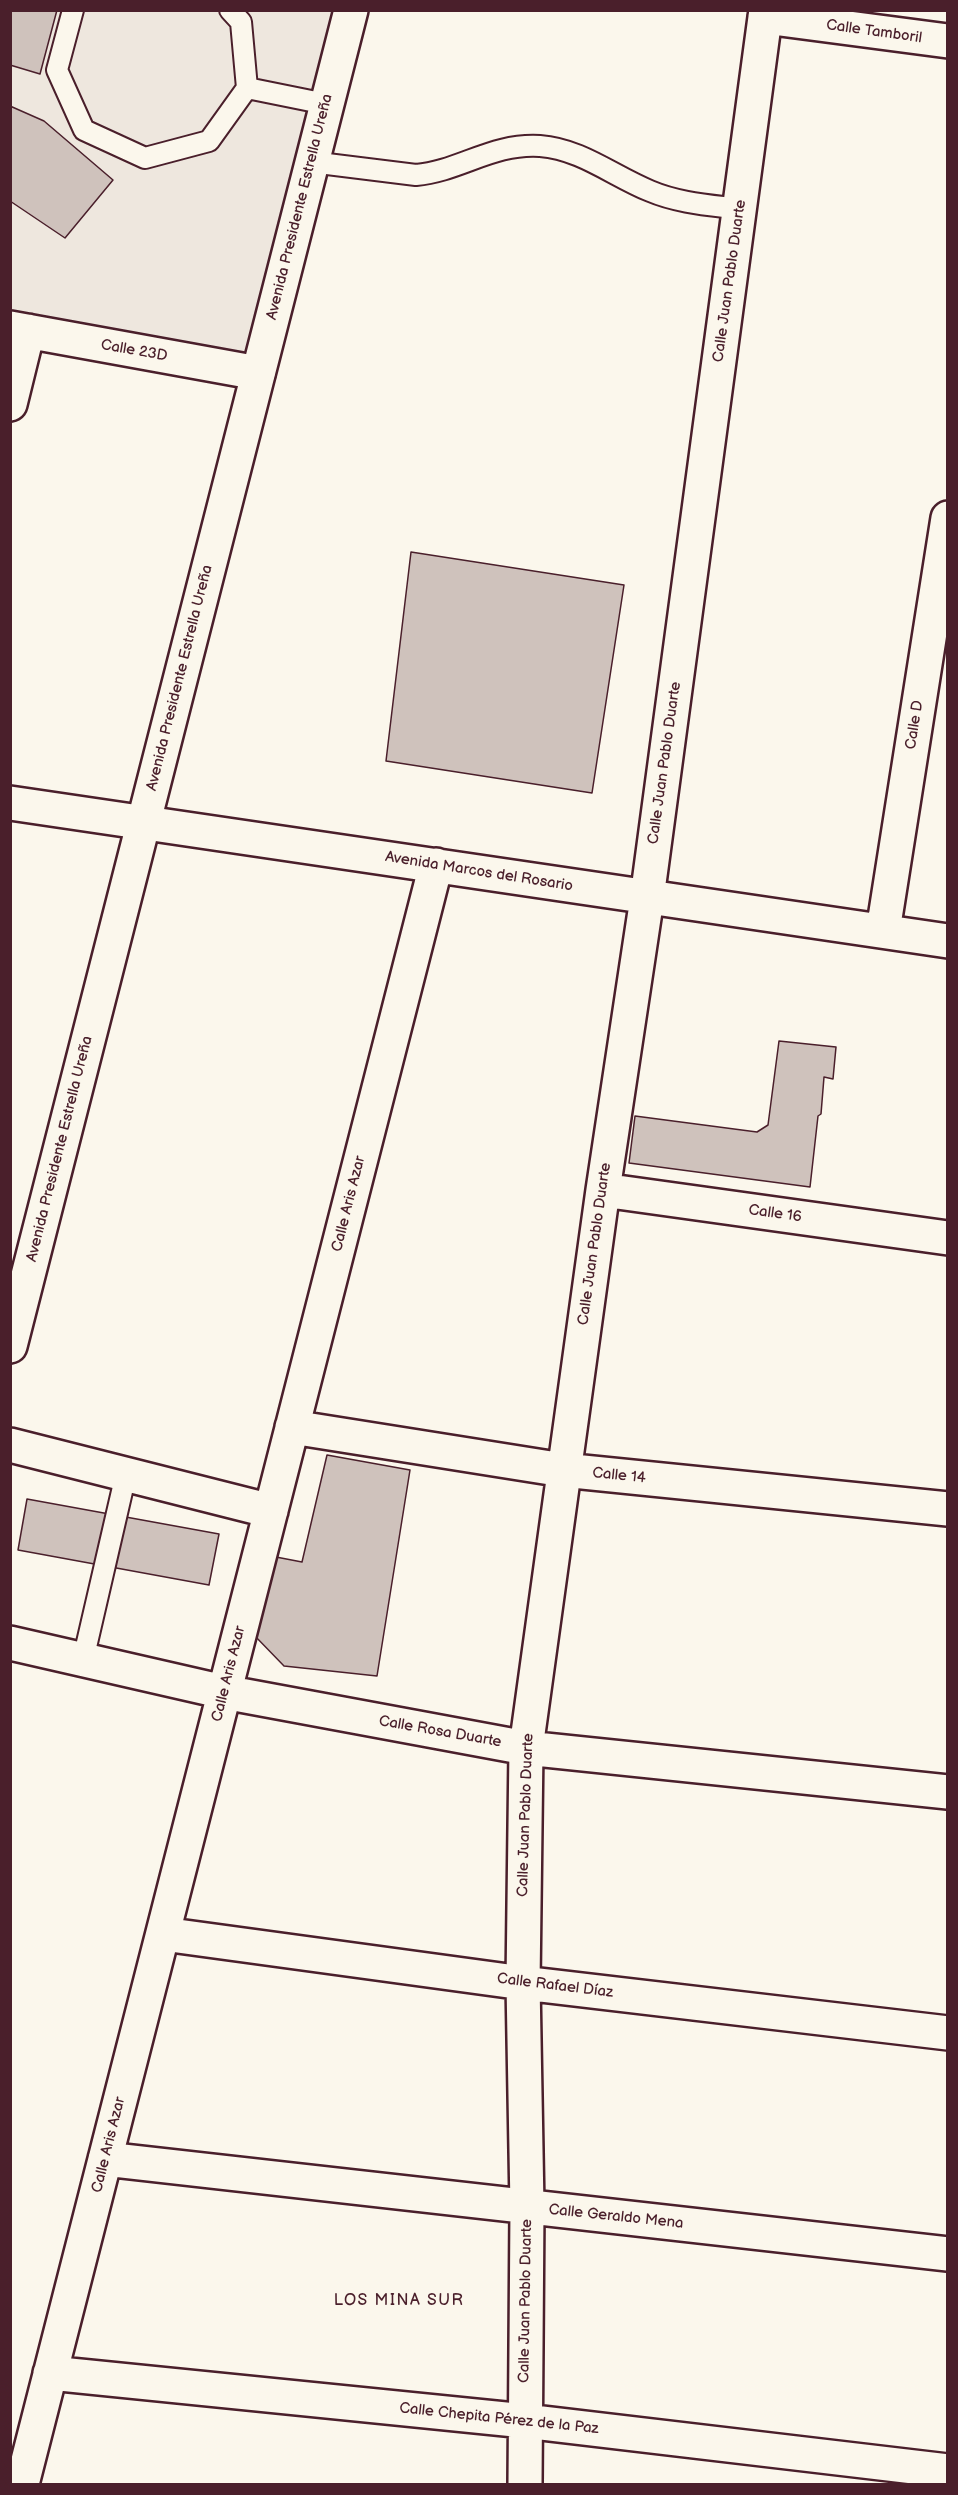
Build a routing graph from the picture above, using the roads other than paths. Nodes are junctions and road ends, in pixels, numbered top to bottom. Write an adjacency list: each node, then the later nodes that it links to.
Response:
1 (73, 10): 6 (lane)
2 (351, 10): 7 (street, Avenida Presidente Estrella Ureña)
3 (238, 14): 6 (lane)
4 (766, 14): 5 (street, Calle Tamboril); 9 (street, Calle Juan Pablo Duarte)
5 (948, 41)
6 (247, 88): 7 (lane)
7 (326, 104): 8 (street, Avenida Presidente Estrella Ureña)
8 (311, 162): 9 (lane); 11 (street, Avenida Presidente Estrella Ureña)
9 (740, 209): 18 (street, Calle Juan Pablo Duarte)
10 (19, 330): 11 (street, Calle 23D); 12 (street)
11 (258, 373): 16 (street, Avenida Presidente Estrella Ureña)
12 (10, 404)
13 (948, 518): 14 (street, Calle D)
14 (933, 702): 19 (street, Calle D)
15 (10, 804): 16 (street, Avenida Marcos del Rosario)
16 (143, 823): 17 (street, Avenida Marcos del Rosario); 23 (street, Avenida Presidente Estrella Ureña)
17 (436, 864): 18 (street, Avenida Marcos del Rosario); 24 (street, Calle Aris Azar)
18 (647, 898): 19 (street, Avenida Marcos del Rosario); 21 (street, Calle Juan Pablo Duarte)
19 (884, 931): 20 (street, Avenida Marcos del Rosario)
20 (948, 941)
21 (603, 1190): 22 (street, Calle 16); 26 (street, Calle Juan Pablo Duarte)
22 (948, 1238)
23 (10, 1346)
24 (292, 1427): 26 (street, Calle 14); 29 (street, Calle Aris Azar)
25 (10, 1446): 27 (street)
26 (563, 1470): 28 (street, Calle 14); 33 (street, Calle Juan Pablo Duarte)
27 (126, 1474): 29 (street); 31 (lane)
28 (948, 1509)
29 (271, 1511): 32 (street, Calle Aris Azar)
30 (10, 1643): 31 (street, Calle Rosa Duarte)
31 (83, 1660): 32 (street, Calle Rosa Duarte)
32 (224, 1692): 33 (street, Calle Rosa Duarte); 35 (street, Calle Aris Azar)
33 (526, 1748): 34 (street, Calle Rosa Duarte); 36 (street, Calle Juan Pablo Duarte)
34 (948, 1792)
35 (163, 1934): 36 (street, Calle Rafael Díaz); 38 (street, Calle Aris Azar)
36 (523, 1983): 37 (street, Calle Rafael Díaz); 39 (street, Calle Juan Pablo Duarte)
37 (948, 2033)
38 (105, 2159): 39 (street, Calle Geraldo Mena); 41 (street, Calle Aris Azar)
39 (526, 2207): 40 (street, Calle Geraldo Mena); 42 (street, Calle Juan Pablo Duarte)
40 (948, 2254)
41 (50, 2373): 42 (street, Calle Chepita Pérez de la Paz); 44 (street, Calle Aris Azar)
42 (525, 2421): 43 (street, Calle Chepita Pérez de la Paz); 45 (street, Calle Juan Pablo Duarte)
43 (948, 2471)
44 (22, 2484)
45 (525, 2484)

